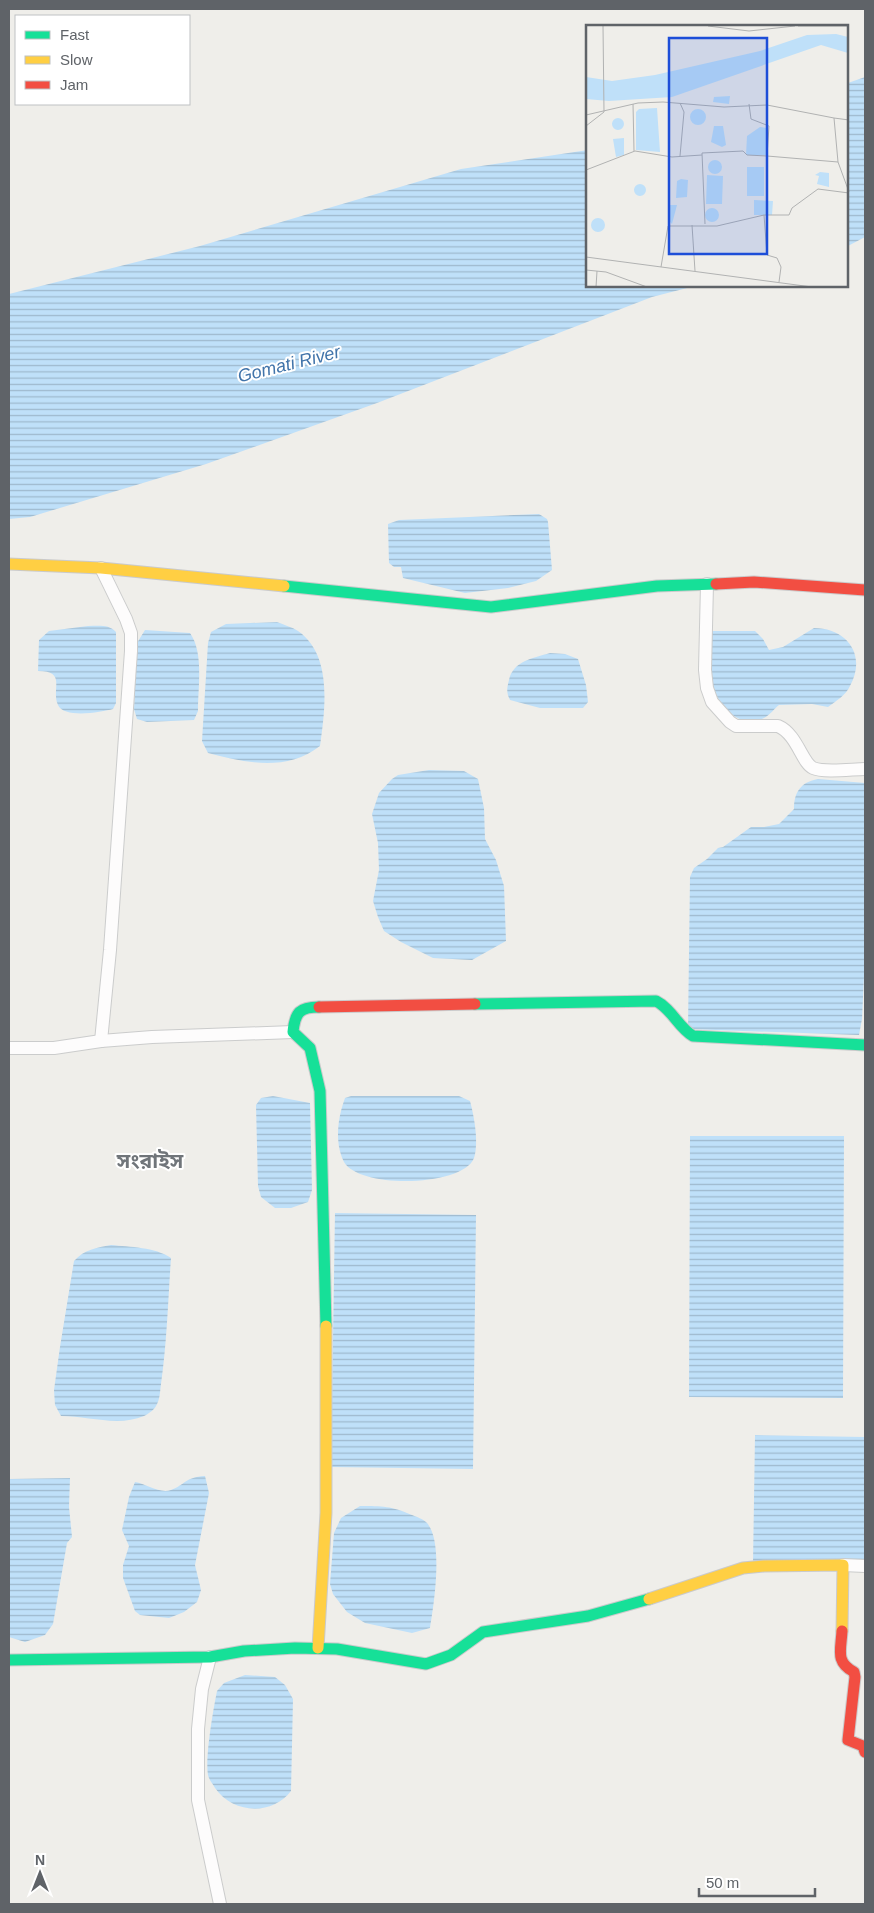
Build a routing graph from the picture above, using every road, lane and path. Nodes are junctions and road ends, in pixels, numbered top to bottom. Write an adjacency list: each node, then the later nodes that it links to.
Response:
1 (9, 564): 2 (street)
2 (101, 568): 3 (street); 7 (street)
3 (707, 584): 4 (street); 5 (street)
4 (865, 590)
5 (865, 768)
6 (292, 1032): 7 (street); 8 (street); 12 (street)
7 (101, 1041): 9 (street)
8 (865, 1045)
9 (9, 1048)
10 (843, 1566): 11 (street); 12 (street); 15 (street)
11 (865, 1566)
12 (318, 1648): 13 (street)
13 (210, 1657): 14 (street); 16 (street)
14 (9, 1660)
15 (865, 1752)
16 (220, 1904)

